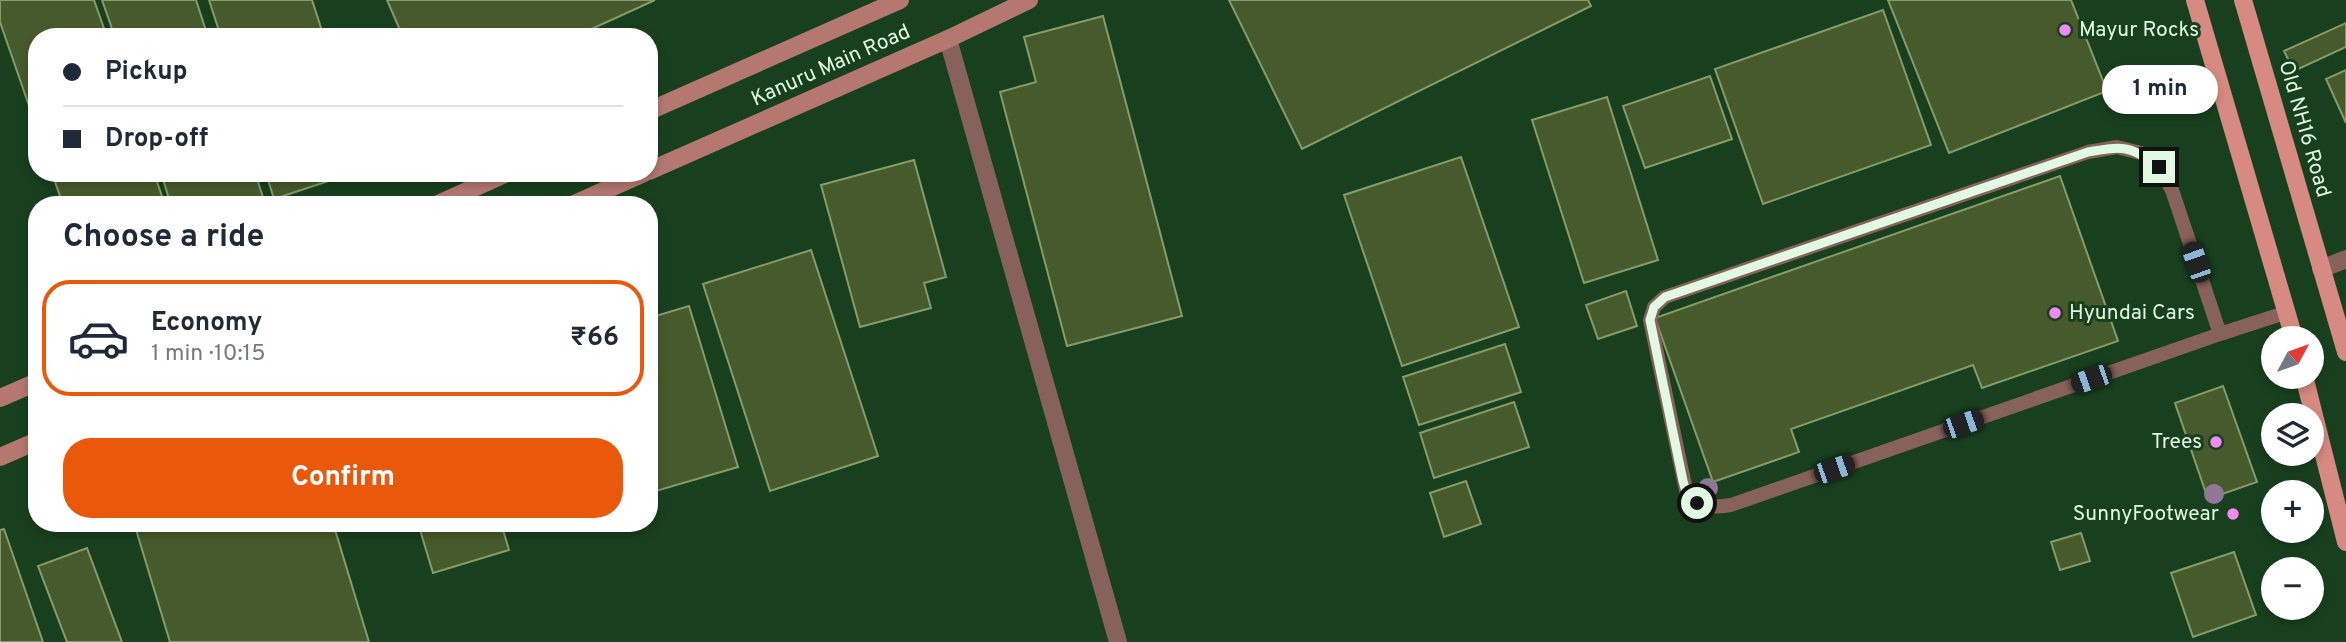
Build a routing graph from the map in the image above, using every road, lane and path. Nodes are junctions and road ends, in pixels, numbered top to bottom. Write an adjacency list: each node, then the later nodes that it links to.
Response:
1 (900, 0): 6 (main road, Kanuru Main Road)
2 (1029, 0): 5 (main road, Kanuru Main Road)
3 (2195, 0): 14 (main road)
4 (2243, 0): 13 (main road, Old NH16 Road)
5 (948, 39): 7 (main road, Kanuru Main Road); 24 (street)
6 (658, 107)
7 (658, 167)
8 (487, 182): 10 (main road)
9 (624, 182): 11 (main road)
10 (456, 196)
11 (592, 196)
12 (2346, 259): 13 (street)
13 (2321, 269): 17 (main road, Old NH16 Road)
14 (2288, 312): 15 (main road); 16 (lane)
15 (2291, 326)
16 (2220, 334): 16 (lane)
17 (2346, 352)
18 (28, 386): 20 (main road)
19 (2307, 389): 23 (main road)
20 (0, 398)
21 (28, 445): 22 (main road)
22 (0, 457)
23 (2346, 542)
24 (1118, 642)

